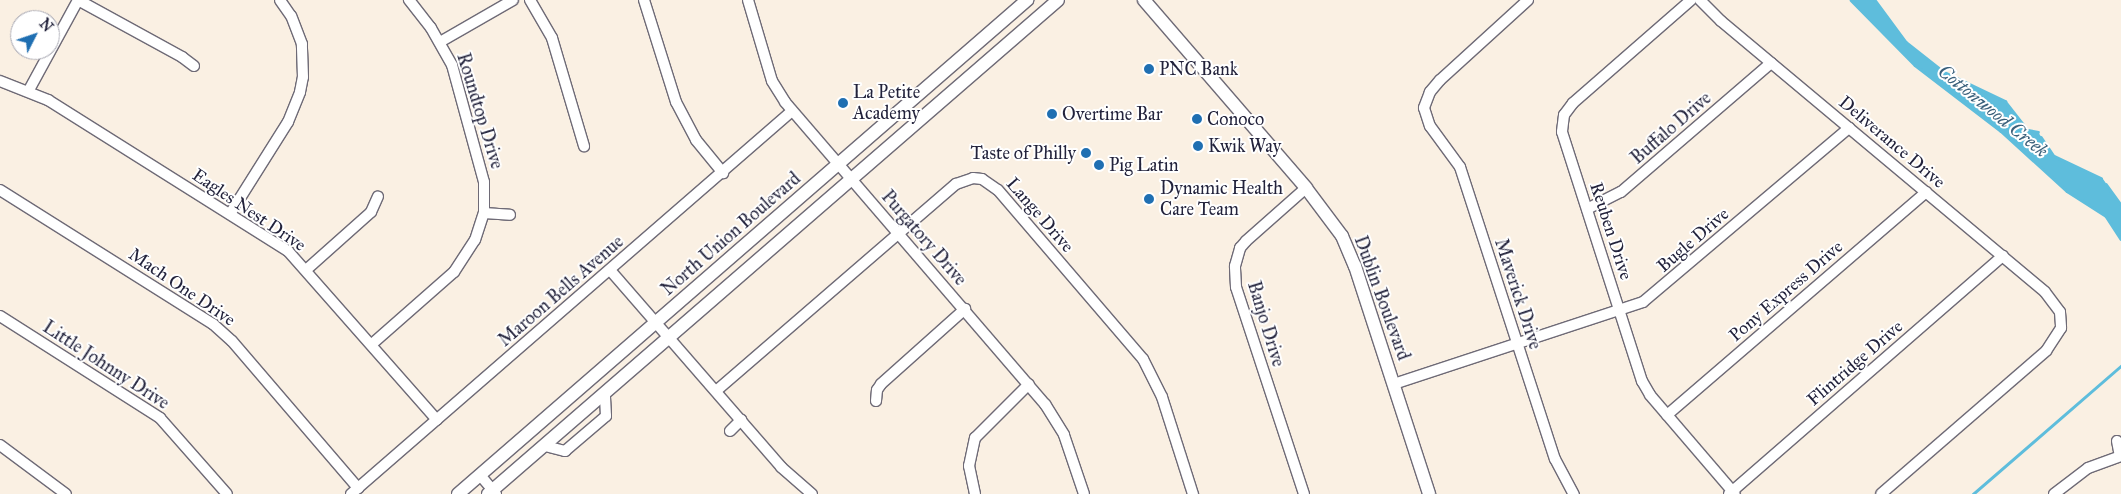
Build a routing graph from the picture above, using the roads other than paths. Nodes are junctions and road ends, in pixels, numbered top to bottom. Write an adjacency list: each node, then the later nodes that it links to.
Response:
1 (78, 0): 16 (street); 18 (street)
2 (280, 0): 31 (street)
3 (409, 0): 14 (street, Roundtop Drive)
4 (513, 0): 14 (street)
5 (530, 0): 21 (street)
6 (644, 0): 23 (street)
7 (748, 0): 19 (street, Purgatory Drive)
8 (1027, 0): 22 (main road, North Union Boulevard)
9 (1058, 0): 24 (main road)
10 (1144, 0): 25 (main road, Dublin Boulevard)
11 (1528, 0): 44 (street, Maverick Drive)
12 (1691, 0): 29 (street, Reuben Drive)
13 (1700, 0): 15 (street, Deliverance Drive)
14 (440, 42): 30 (street, Roundtop Drive)
15 (1771, 63): 20 (street, Deliverance Drive); 29 (street, Buffalo Drive)
16 (194, 66)
17 (0, 81): 18 (street, Eagles Nest Drive)
18 (29, 90): 31 (street, Eagles Nest Drive)
19 (792, 111): 22 (street, Purgatory Drive); 23 (street, Maroon Bells Avenue)
20 (1849, 128): 27 (street, Deliverance Drive); 39 (street, Bugle Drive)
21 (584, 146)
22 (838, 163): 24 (street, Purgatory Drive); 42 (main road, North Union Boulevard)
23 (723, 173): 36 (street, Maroon Bells Avenue)
24 (852, 179): 33 (street, Purgatory Drive); 43 (main road)
25 (1306, 188): 47 (main road, Dublin Boulevard); 70 (street, Banjo Drive)
26 (0, 190): 60 (street, Mach One Drive)
27 (1926, 192): 34 (street, Deliverance Drive); 51 (street, Pony Express Drive)
28 (378, 196): 35 (street)
29 (1587, 209): 39 (street, Reuben Drive)
30 (484, 212): 32 (street); 45 (street, Roundtop Drive)
31 (230, 214): 35 (street, Eagles Nest Drive)
32 (510, 216)
33 (898, 232): 37 (street, Purgatory Drive); 48 (street, Lange Drive); 69 (street, Lange Drive)
34 (2003, 256): 40 (street, Deliverance Drive); 62 (street, Flintridge Drive)
35 (306, 270): 45 (street, Eagles Nest Drive)
36 (610, 270): 42 (street); 52 (street, Maroon Bells Avenue)
37 (964, 309): 46 (street, Purgatory Drive); 50 (street)
38 (2070, 309): 40 (street)
39 (1620, 311): 44 (street, Bugle Drive); 51 (street, Reuben Drive)
40 (2060, 312): 73 (street)
41 (0, 316): 64 (street, Little Johnny Drive)
42 (656, 323): 43 (street); 59 (main road, North Union Boulevard)
43 (670, 338): 48 (street); 49 (main road)
44 (1516, 342): 47 (street, Bugle Drive); 72 (street, Maverick Drive)
45 (372, 344): 52 (street, Eagles Nest Drive)
46 (1029, 384): 67 (street); 68 (street, Purgatory Drive)
47 (1394, 384): 71 (main road, Dublin Boulevard)
48 (716, 391): 53 (street)
49 (605, 394): 57 (main road); 57 (street)
50 (876, 401)
51 (1667, 415): 62 (street, Reuben Drive)
52 (437, 420): 60 (street, Maroon Bells Avenue)
53 (741, 420): 54 (street); 66 (street)
54 (730, 430)
55 (2117, 441): 58 (street)
56 (0, 445): 63 (street)
57 (545, 446): 61 (main road)
58 (2120, 456): 74 (street)
59 (480, 475): 61 (street); 65 (main road, North Union Boulevard)
60 (354, 491)
61 (492, 493)
62 (1732, 493)
63 (66, 494)
64 (227, 494)
65 (458, 494)
66 (812, 494)
67 (975, 494)
68 (1084, 494)
69 (1193, 494)
70 (1304, 494)
71 (1429, 494)
72 (1574, 494)
73 (1881, 494)
74 (2054, 494)

